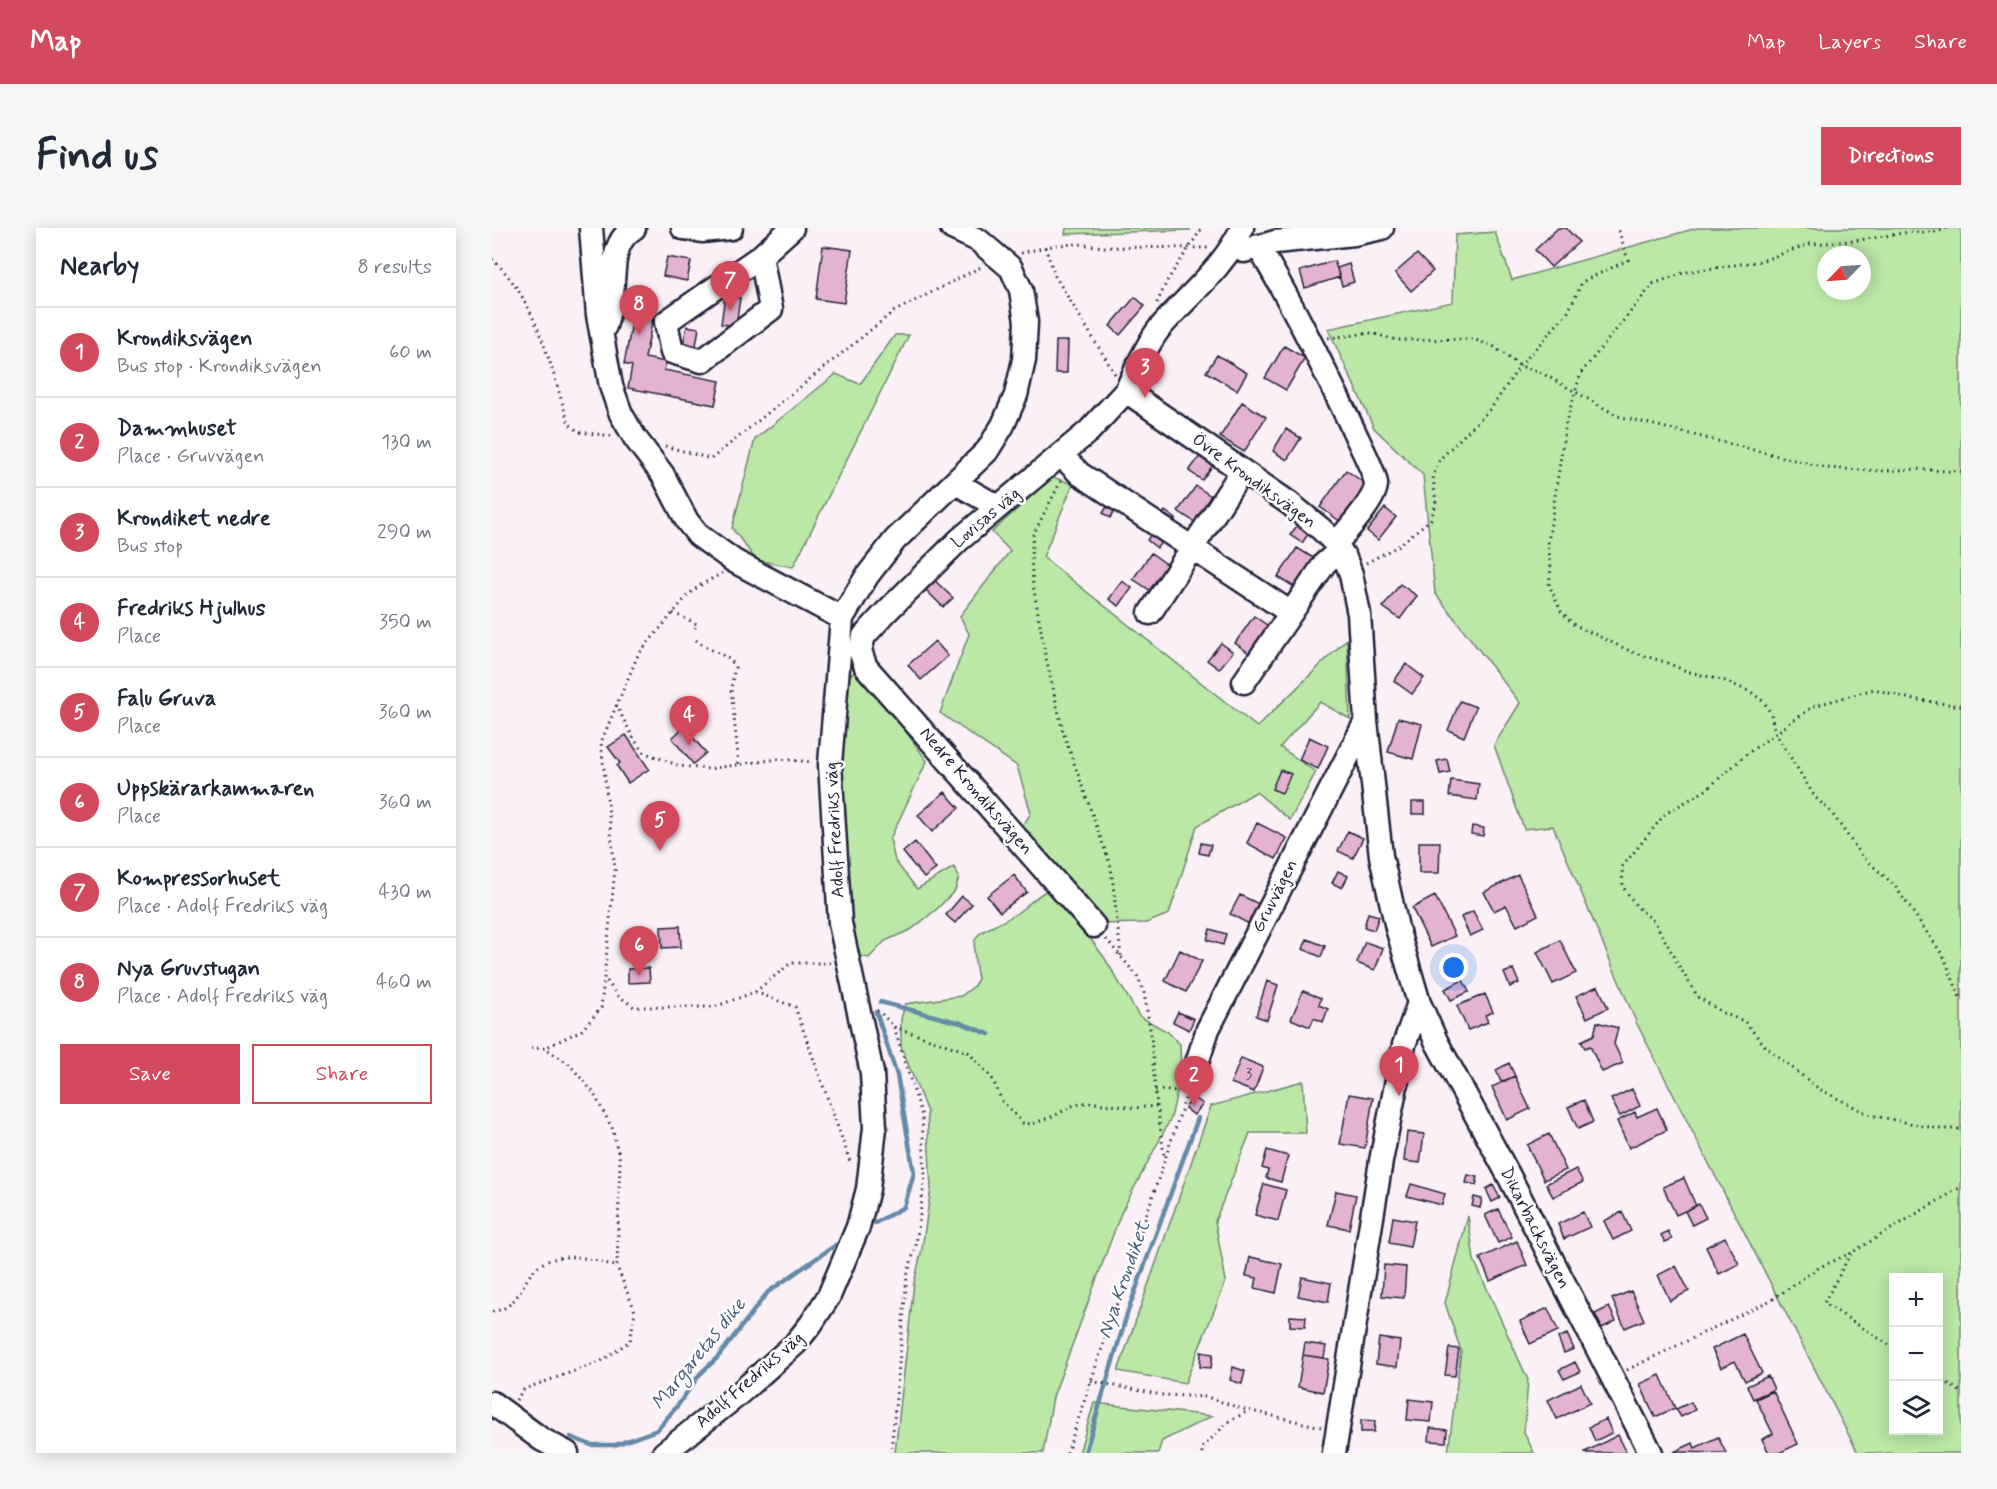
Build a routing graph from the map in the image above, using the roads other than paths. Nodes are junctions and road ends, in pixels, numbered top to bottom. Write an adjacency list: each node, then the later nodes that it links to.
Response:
1 (591, 228): 11 (street)
2 (634, 228): 11 (street)
3 (683, 228): 4 (street)
4 (731, 228)
5 (792, 228): 10 (street)
6 (952, 228): 15 (street, Adolf Fredriks väg)
7 (1376, 228): 9 (street)
8 (1231, 246): 9 (street); 12 (street)
9 (1258, 246): 17 (street)
10 (761, 256): 10 (street)
11 (601, 337): 21 (street)
12 (1126, 391): 13 (street, Lovisas väg); 14 (street, Övre Krondiksvägen)
13 (1066, 460): 16 (street, Lovisas väg); 18 (street)
14 (1242, 471): 17 (street, Övre Krondiksvägen); 18 (street)
15 (956, 483): 16 (street); 21 (street, Adolf Fredriks väg)
16 (998, 507): 22 (street, Lovisas väg)
17 (1338, 548): 19 (street); 24 (street, Övre Krondiksvägen)
18 (1192, 549): 19 (street); 20 (street)
19 (1291, 613): 23 (street)
20 (1150, 614)
21 (843, 618): 29 (street, Adolf Fredriks väg)
22 (860, 655): 25 (street, Nedre Krondiksvägen)
23 (1244, 682)
24 (1366, 721): 26 (street, Övre Krondiksvägen); 27 (street, Gruvvägen)
25 (1094, 926)
26 (1419, 1004): 31 (street); 32 (street, Dikarbacksvägen)
27 (1193, 1075)
28 (499, 1408): 30 (street)
29 (662, 1452)
30 (567, 1453)
31 (1334, 1453)
32 (1651, 1453)

